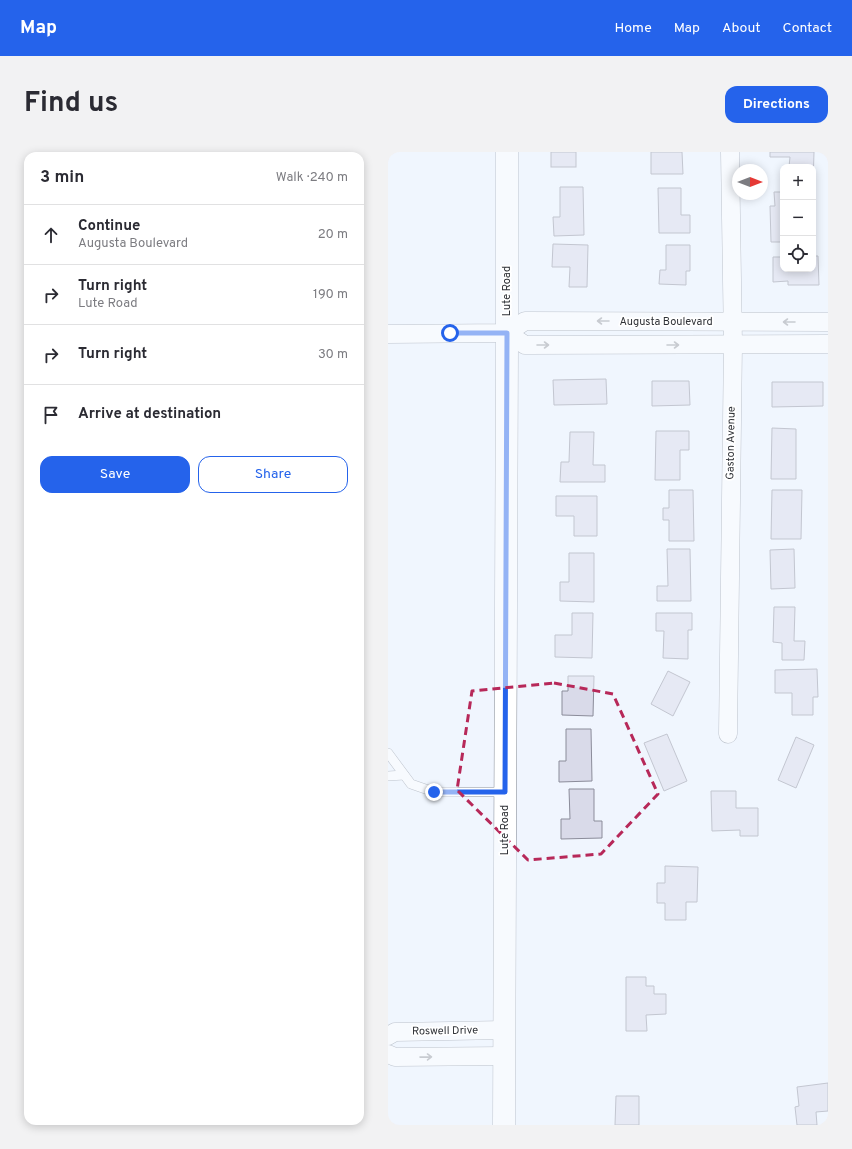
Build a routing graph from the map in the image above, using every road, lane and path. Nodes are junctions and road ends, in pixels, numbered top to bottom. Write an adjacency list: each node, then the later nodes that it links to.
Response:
1 (507, 152): 5 (street, Lute Road)
2 (730, 152): 3 (street, Gaston Avenue)
3 (732, 322): 4 (street, Augusta Boulevard, one-way to 3); 5 (street, Augusta Boulevard, one-way to 5); 7 (street, Gaston Avenue)
4 (828, 322)
5 (507, 333): 6 (street); 7 (street, Augusta Boulevard, one-way to 7); 13 (street, Lute Road)
6 (388, 334)
7 (732, 344): 8 (street, Augusta Boulevard); 9 (street, Gaston Avenue)
8 (828, 344)
9 (728, 734)
10 (388, 753): 11 (lane)
11 (404, 775): 12 (lane); 13 (lane)
12 (388, 776)
13 (505, 792): 14 (street, Lute Road)
14 (504, 1030): 15 (street, Roswell Drive); 17 (street, Lute Road)
15 (388, 1036)
16 (388, 1054): 17 (street, one-way to 17)
17 (504, 1056): 18 (street, Lute Road)
18 (504, 1125)

